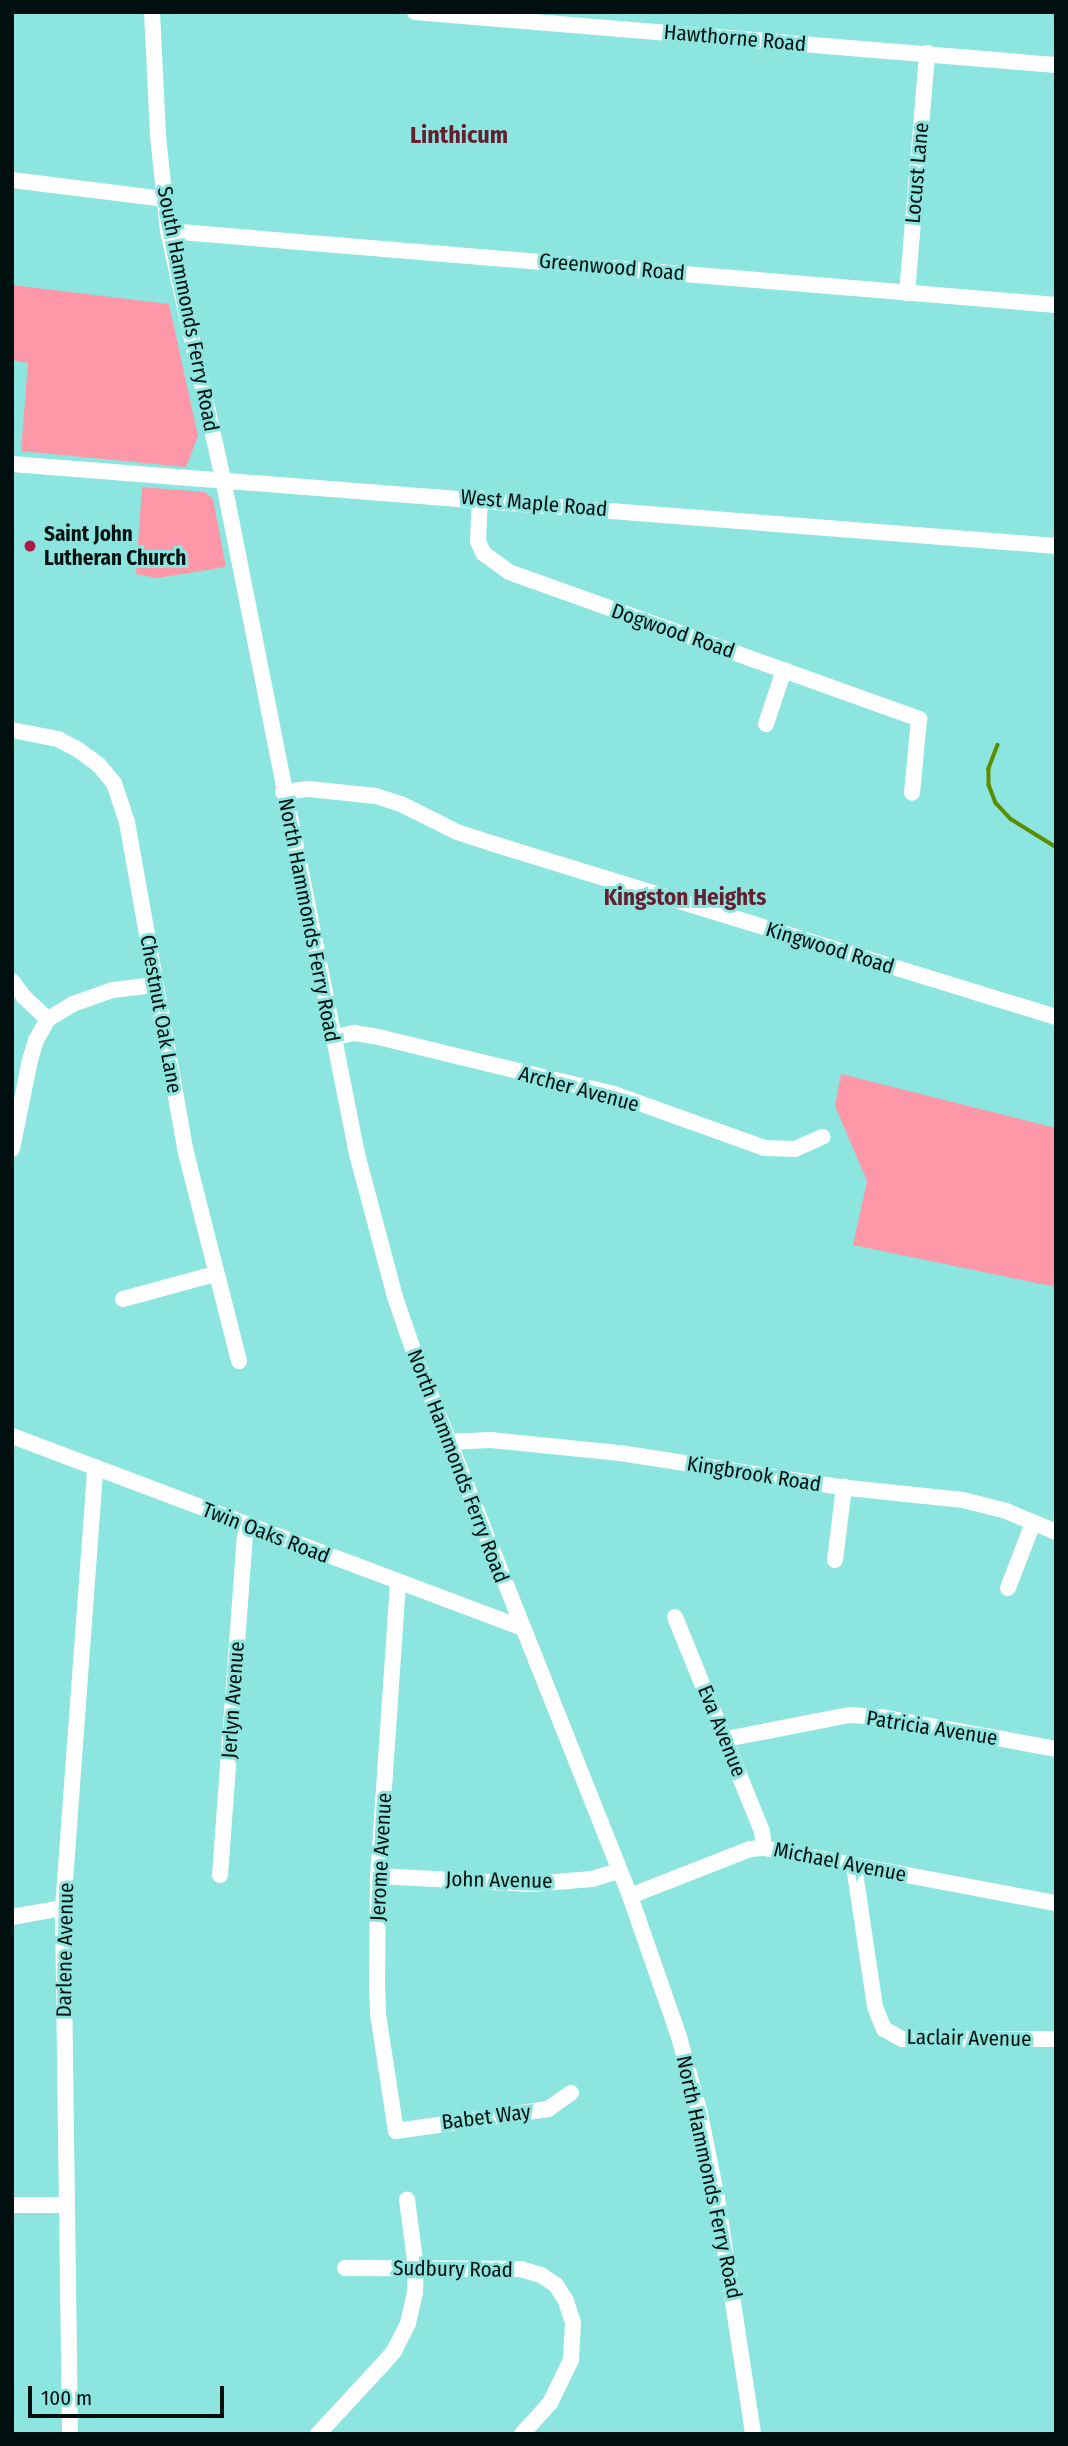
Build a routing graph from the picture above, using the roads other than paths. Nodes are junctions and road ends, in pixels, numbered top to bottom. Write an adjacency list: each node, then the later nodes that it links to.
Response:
1 (152, 12): 6 (street, South Hammonds Ferry Road)
2 (415, 12): 3 (street, Hawthorne Road)
3 (928, 53): 4 (street, Hawthorne Road); 8 (street, Locust Lane)
4 (1056, 65)
5 (12, 180): 6 (street)
6 (164, 199): 7 (street, South Hammonds Ferry Road)
7 (168, 231): 8 (street, Greenwood Road); 11 (street, South Hammonds Ferry Road)
8 (908, 293): 9 (street, Greenwood Road)
9 (1056, 305)
10 (12, 464): 11 (street, West Maple Road)
11 (223, 479): 12 (street, West Maple Road); 17 (street, North Hammonds Ferry Road)
12 (480, 498): 13 (street, West Maple Road); 14 (street, Dogwood Road)
13 (1056, 546)
14 (784, 670): 15 (street); 18 (street, Dogwood Road)
15 (766, 724)
16 (12, 730): 20 (street, Chestnut Oak Lane)
17 (283, 792): 21 (street, Kingwood Road); 23 (street, North Hammonds Ferry Road)
18 (912, 793)
19 (12, 981): 22 (street)
20 (155, 985): 22 (street); 26 (street, Chestnut Oak Lane)
21 (1056, 1017)
22 (48, 1019): 25 (street)
23 (332, 1038): 24 (street, Archer Avenue); 30 (street, North Hammonds Ferry Road)
24 (821, 1137)
25 (12, 1149)
26 (215, 1274): 27 (street); 28 (street, Chestnut Oak Lane)
27 (123, 1299)
28 (239, 1361)
29 (12, 1436): 31 (street, Twin Oaks Road)
30 (447, 1442): 32 (street, Kingbrook Road); 40 (street, North Hammonds Ferry Road)
31 (95, 1467): 34 (street, Twin Oaks Road); 50 (street, Darlene Avenue)
32 (844, 1487): 33 (street, Kingbrook Road); 36 (street)
33 (1033, 1523): 35 (street, Kingbrook Road); 38 (street)
34 (246, 1525): 37 (street, Twin Oaks Road); 46 (street, Jerlyn Avenue)
35 (1056, 1532)
36 (835, 1560)
37 (398, 1583): 40 (street, Twin Oaks Road); 47 (street, Jerome Avenue)
38 (1008, 1588)
39 (675, 1617): 41 (street, Eva Avenue)
40 (520, 1627): 45 (street, North Hammonds Ferry Road)
41 (726, 1739): 42 (street, Patricia Avenue); 43 (street, Eva Avenue)
42 (1056, 1749)
43 (764, 1847): 44 (street, Michael Avenue); 48 (street, Michael Avenue)
44 (854, 1866): 49 (street, Michael Avenue); 52 (street, Laclair Avenue)
45 (619, 1871): 47 (street, John Avenue); 48 (street, North Hammonds Ferry Road)
46 (220, 1875)
47 (378, 1876): 54 (street, Jerome Avenue)
48 (629, 1896): 63 (street, North Hammonds Ferry Road)
49 (1056, 1903)
50 (63, 1908): 51 (street); 57 (street, Darlene Avenue)
51 (12, 1917)
52 (1056, 2039)
53 (571, 2093): 54 (street, Babet Way)
54 (396, 2131)
55 (407, 2200): 59 (street)
56 (12, 2205): 57 (street)
57 (65, 2205): 60 (street, Darlene Avenue)
58 (345, 2268): 59 (street, Sudbury Road)
59 (416, 2268): 61 (street); 62 (street, Sudbury Road)
60 (70, 2434)
61 (318, 2434)
62 (522, 2434)
63 (753, 2434)

